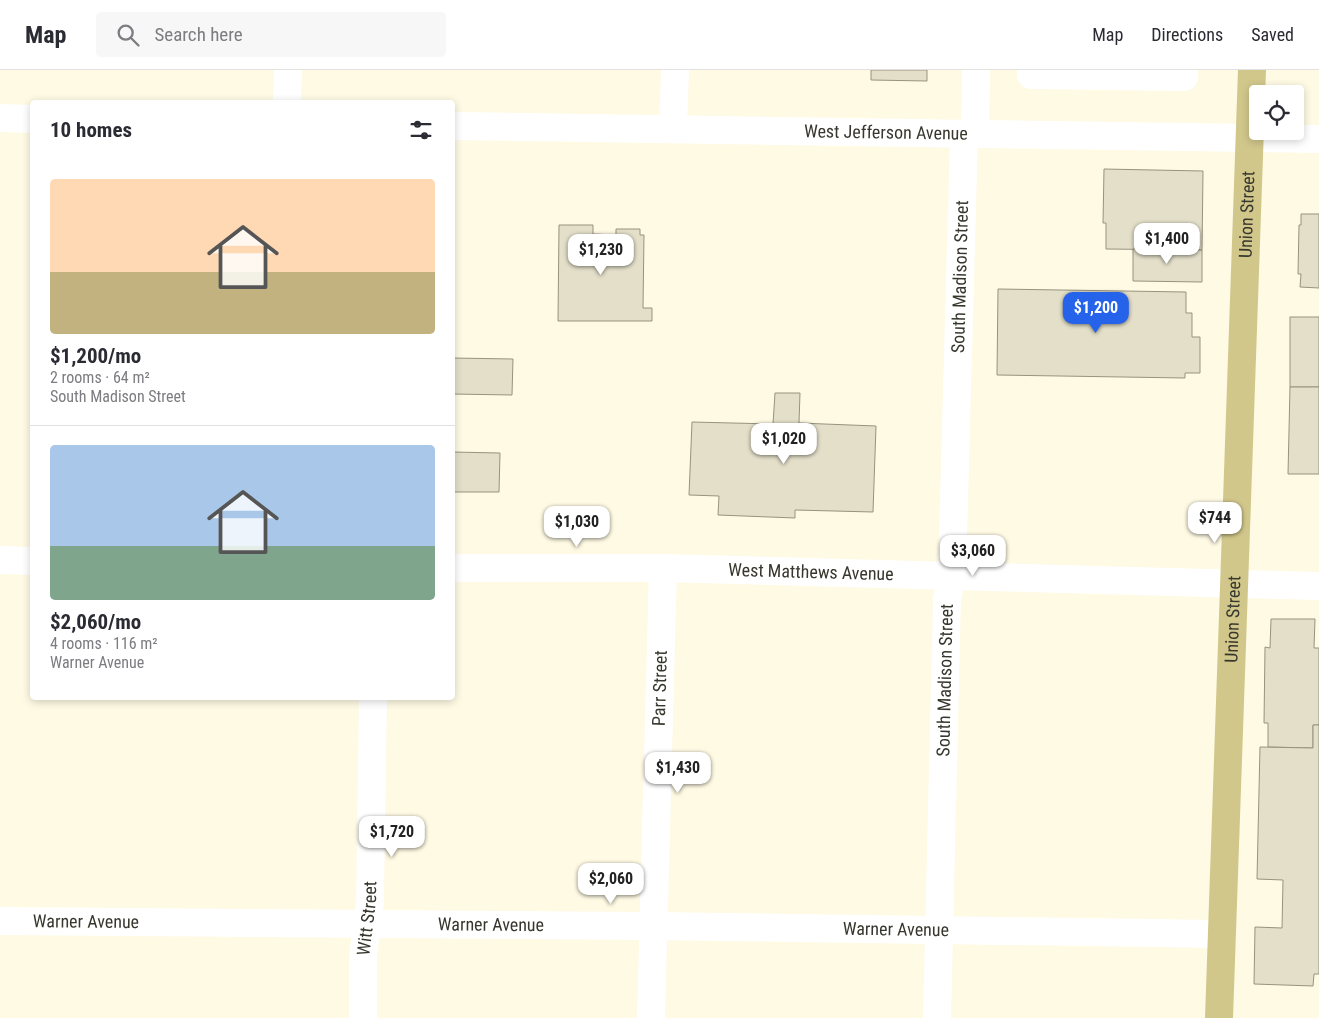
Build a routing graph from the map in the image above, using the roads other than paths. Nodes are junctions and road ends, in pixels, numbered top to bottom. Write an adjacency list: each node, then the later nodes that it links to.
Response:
1 (288, 70): 8 (street)
2 (676, 70): 12 (street)
3 (976, 70): 13 (street, South Madison Street)
4 (1031, 70): 5 (street)
5 (1184, 70)
6 (1252, 70): 7 (main road, Union Street)
7 (1252, 85)
8 (287, 100)
9 (0, 118): 10 (street)
10 (30, 119)
11 (455, 126): 12 (street, West Jefferson Avenue)
12 (673, 129): 13 (street, West Jefferson Avenue)
13 (969, 134): 14 (street, West Jefferson Avenue); 22 (street, South Madison Street)
14 (1249, 138)
15 (1304, 139): 16 (street, West Jefferson Avenue)
16 (1319, 139)
17 (1250, 140): 23 (main road, Union Street)
18 (0, 560): 19 (street)
19 (30, 561)
20 (455, 568): 21 (street, West Matthews Avenue)
21 (663, 568): 22 (street, West Matthews Avenue); 28 (street, Parr Street)
22 (952, 575): 23 (street, West Matthews Avenue); 29 (street, South Madison Street)
23 (1235, 584): 24 (street, West Matthews Avenue); 30 (main road, Union Street)
24 (1319, 586)
25 (373, 700): 27 (street, Witt Street)
26 (0, 922): 27 (street, Warner Avenue)
27 (367, 925): 28 (street, Warner Avenue); 31 (street, Witt Street)
28 (653, 926): 29 (street, Warner Avenue); 32 (street, Parr Street)
29 (940, 930): 30 (street, Warner Avenue); 33 (street, South Madison Street)
30 (1222, 934): 34 (main road, Union Street)
31 (363, 1018)
32 (651, 1018)
33 (937, 1018)
34 (1219, 1018)

